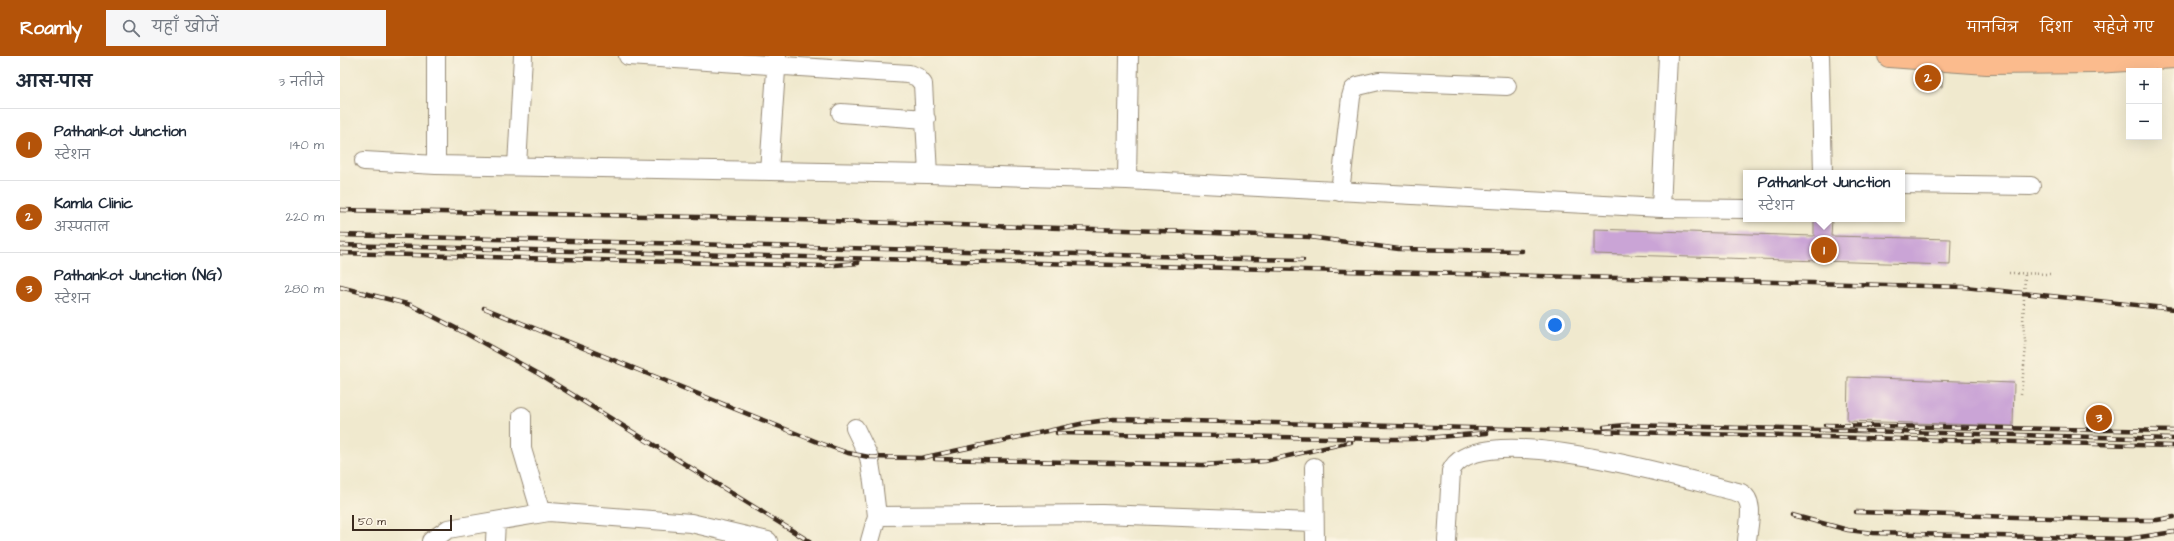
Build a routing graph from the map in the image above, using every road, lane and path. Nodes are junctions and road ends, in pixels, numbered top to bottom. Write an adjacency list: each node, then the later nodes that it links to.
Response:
1 (436, 56): 15 (street)
2 (523, 56): 16 (street)
3 (628, 56): 10 (street)
4 (1129, 56): 20 (street)
5 (1668, 56): 24 (street)
6 (1820, 56): 17 (street)
7 (1889, 56): 9 (main road)
8 (2174, 57): 9 (main road)
9 (1967, 59)
10 (777, 61): 13 (street); 18 (street)
11 (1507, 86): 23 (street)
12 (841, 113): 13 (street)
13 (926, 119): 19 (street)
14 (364, 161): 15 (street)
15 (436, 165): 16 (street)
16 (517, 166): 18 (street)
17 (1823, 170)
18 (769, 171): 19 (street)
19 (928, 174): 20 (street)
20 (1127, 180): 23 (street)
21 (1905, 184): 22 (street)
22 (2031, 186)
23 (1340, 192): 24 (street)
24 (1661, 208): 25 (street)
25 (1743, 209)
26 (2009, 273): 27 (path)
27 (2025, 274): 28 (path); 29 (path, bridge)
28 (2050, 274)
29 (2021, 394)
30 (522, 416): 33 (street)
31 (855, 428): 34 (street)
32 (1314, 467): 36 (street)
33 (541, 513): 35 (street); 39 (street)
34 (876, 516): 36 (street); 40 (street)
35 (496, 521): 37 (street); 38 (street)
36 (1314, 522): 41 (street)
37 (431, 541)
38 (495, 541)
39 (768, 541)
40 (870, 541)
41 (1315, 541)
42 (1447, 541): 43 (street)
43 (1747, 541)

